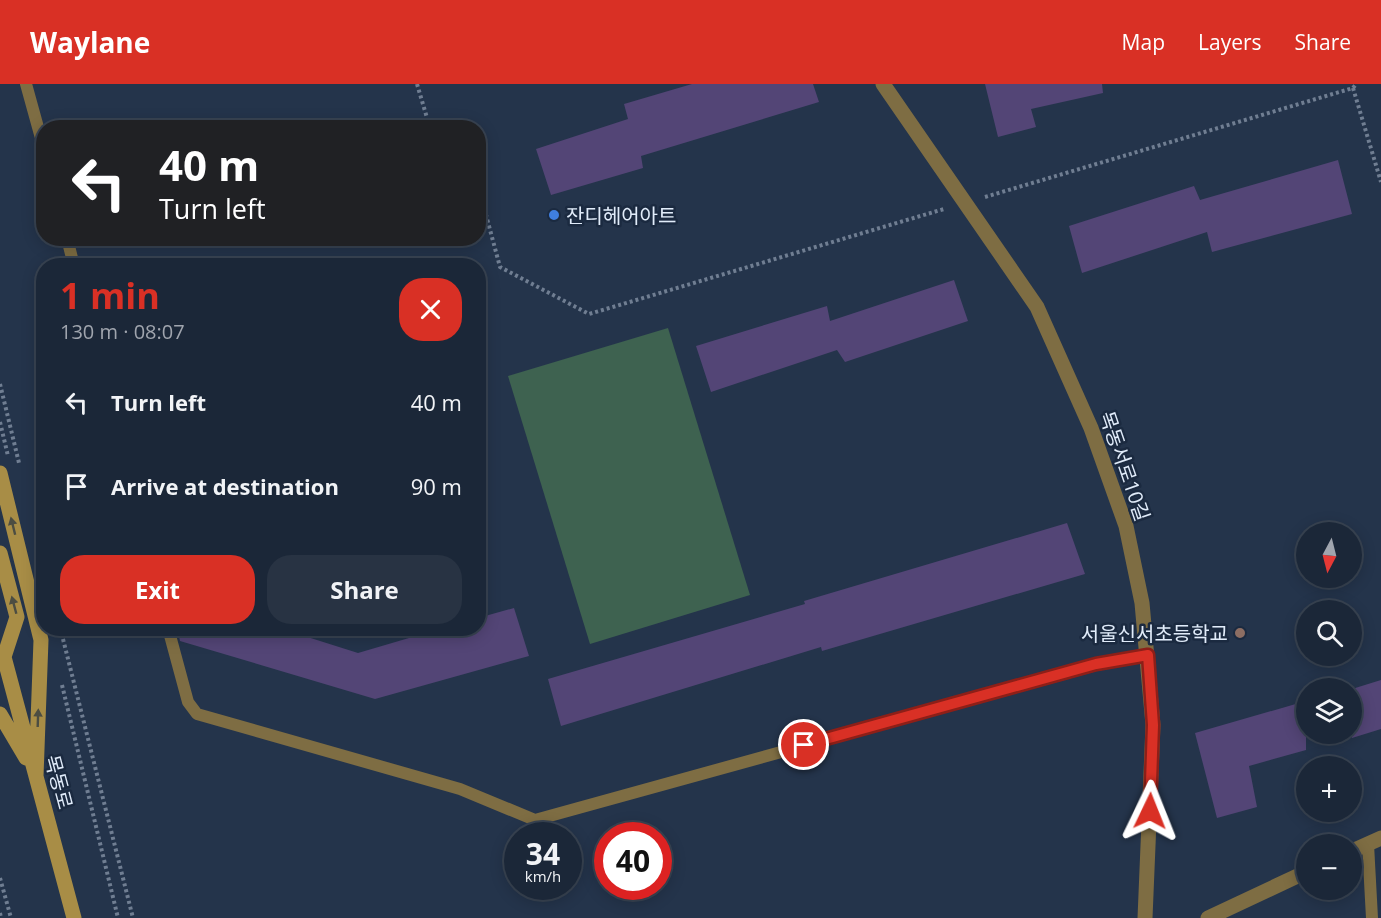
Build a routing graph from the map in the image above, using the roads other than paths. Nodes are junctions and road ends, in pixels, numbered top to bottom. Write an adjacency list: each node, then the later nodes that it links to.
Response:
1 (26, 84): 3 (lane)
2 (883, 84): 10 (street, 목동서로10길)
3 (36, 120)
4 (0, 472): 6 (main road, one-way to 4)
5 (0, 553): 9 (main road, 목동로, one-way to 5)
6 (36, 623)
7 (39, 636): 12 (main road, one-way to 7)
8 (170, 636): 10 (lane)
9 (2, 655): 12 (main road, 목동로)
10 (1148, 655): 16 (street, 목동서로10길)
11 (0, 714): 12 (main road)
12 (36, 776): 15 (main road, 목동로)
13 (1375, 841): 18 (lane)
14 (1296, 877): 17 (street)
15 (74, 918)
16 (1145, 918)
17 (1208, 918)
18 (1372, 918)

